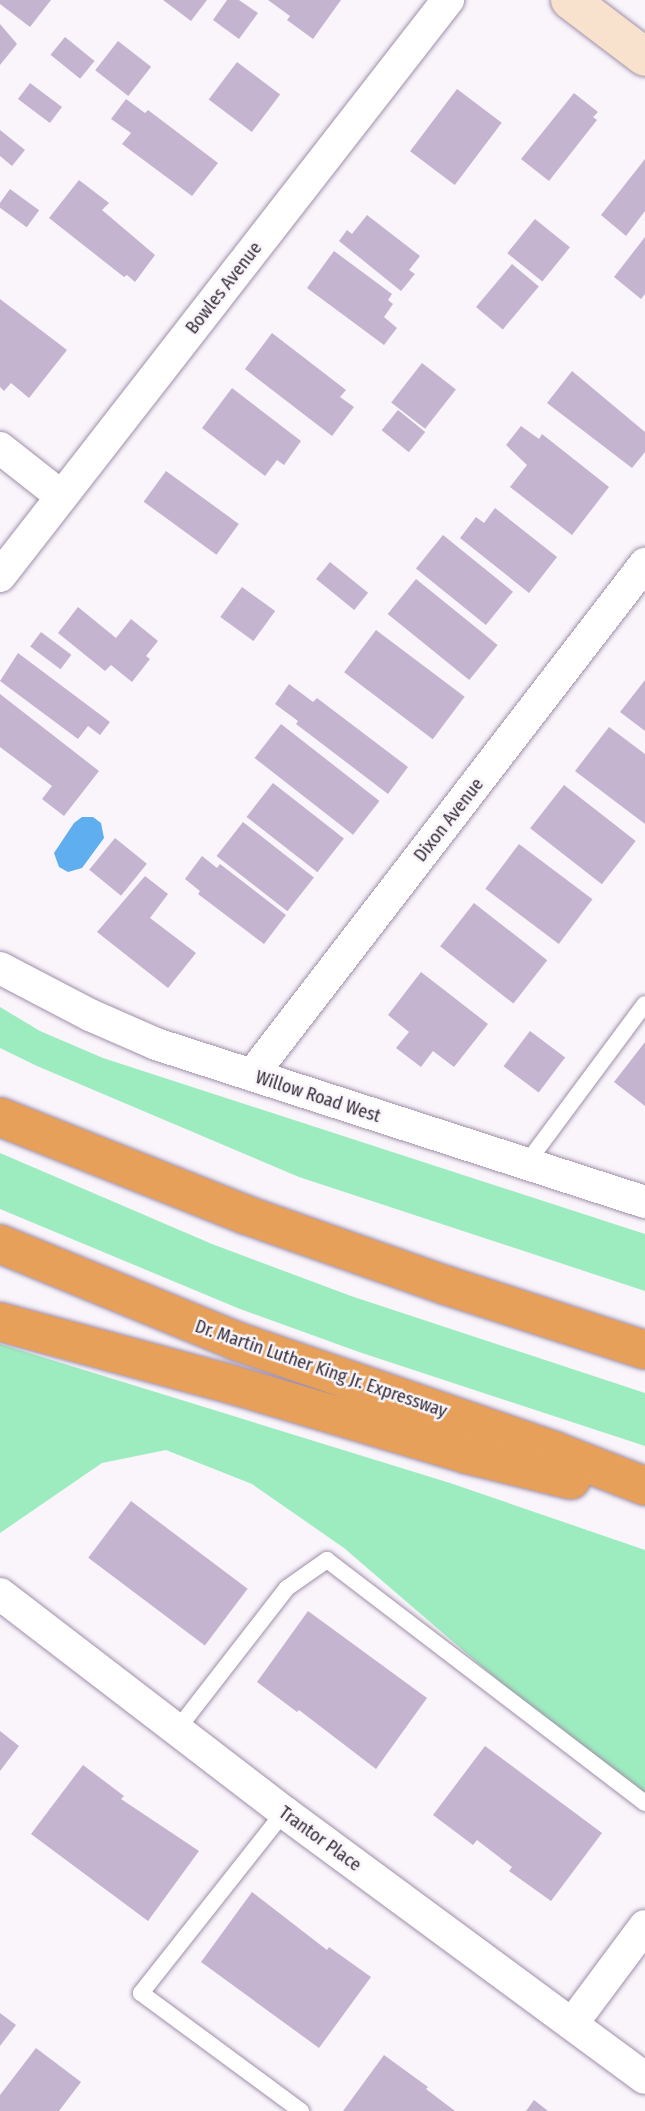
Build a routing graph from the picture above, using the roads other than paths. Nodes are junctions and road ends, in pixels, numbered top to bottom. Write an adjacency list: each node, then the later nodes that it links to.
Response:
1 (448, 0): 5 (street, Bowles Avenue)
2 (570, 0): 3 (main road)
3 (645, 57)
4 (0, 448): 5 (street)
5 (61, 496): 7 (street, Bowles Avenue)
6 (645, 564): 10 (street, Dixon Avenue)
7 (0, 576)
8 (0, 968): 10 (street, Willow Road West)
9 (645, 1004): 14 (lane)
10 (252, 1075): 14 (street, Willow Road West)
11 (0, 1094): 13 (highway)
12 (0, 1117): 13 (highway)
13 (116, 1164): 18 (highway)
14 (526, 1164): 15 (street, Willow Road West)
15 (645, 1202)
16 (0, 1244): 19 (highway, Dr. Martin Luther King Jr. Expressway)
17 (0, 1322): 20 (highway)
18 (645, 1350)
19 (645, 1486)
20 (645, 1499)
21 (0, 1594): 22 (street, Trantor Place)
22 (176, 1731): 23 (lane); 24 (street, Trantor Place)
23 (645, 1803)
24 (284, 1812): 26 (street, Trantor Place); 28 (lane)
25 (645, 1926): 26 (street)
26 (572, 2024): 27 (street, Trantor Place)
27 (645, 2078)
28 (301, 2111)

